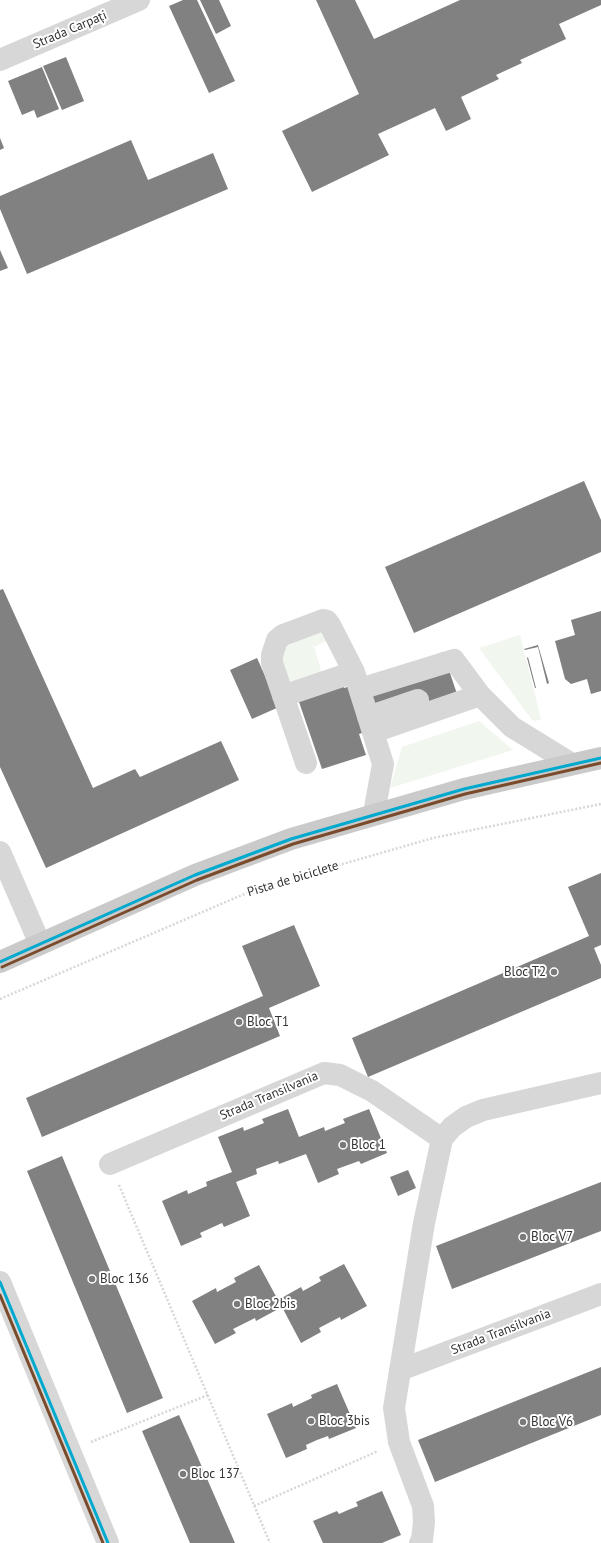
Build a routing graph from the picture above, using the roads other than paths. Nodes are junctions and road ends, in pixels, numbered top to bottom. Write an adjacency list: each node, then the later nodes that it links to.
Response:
1 (139, 0): 2 (street, Strada Carpați)
2 (0, 60)
3 (471, 684): 5 (street); 5 (street); 8 (street)
4 (283, 696): 5 (street); 5 (street); 7 (street)
5 (364, 703): 9 (street)
6 (601, 758): 8 (main road)
7 (306, 763)
8 (572, 764): 9 (main road)
9 (374, 813): 11 (main road)
10 (0, 852): 11 (street)
11 (40, 944): 12 (main road)
12 (0, 962)
13 (601, 1084): 14 (street)
14 (442, 1139): 15 (street, Strada Transilvania); 18 (street)
15 (110, 1164)
16 (0, 1282): 20 (street)
17 (601, 1294): 18 (street, Strada Transilvania)
18 (400, 1370): 19 (street)
19 (421, 1541)
20 (108, 1543)

